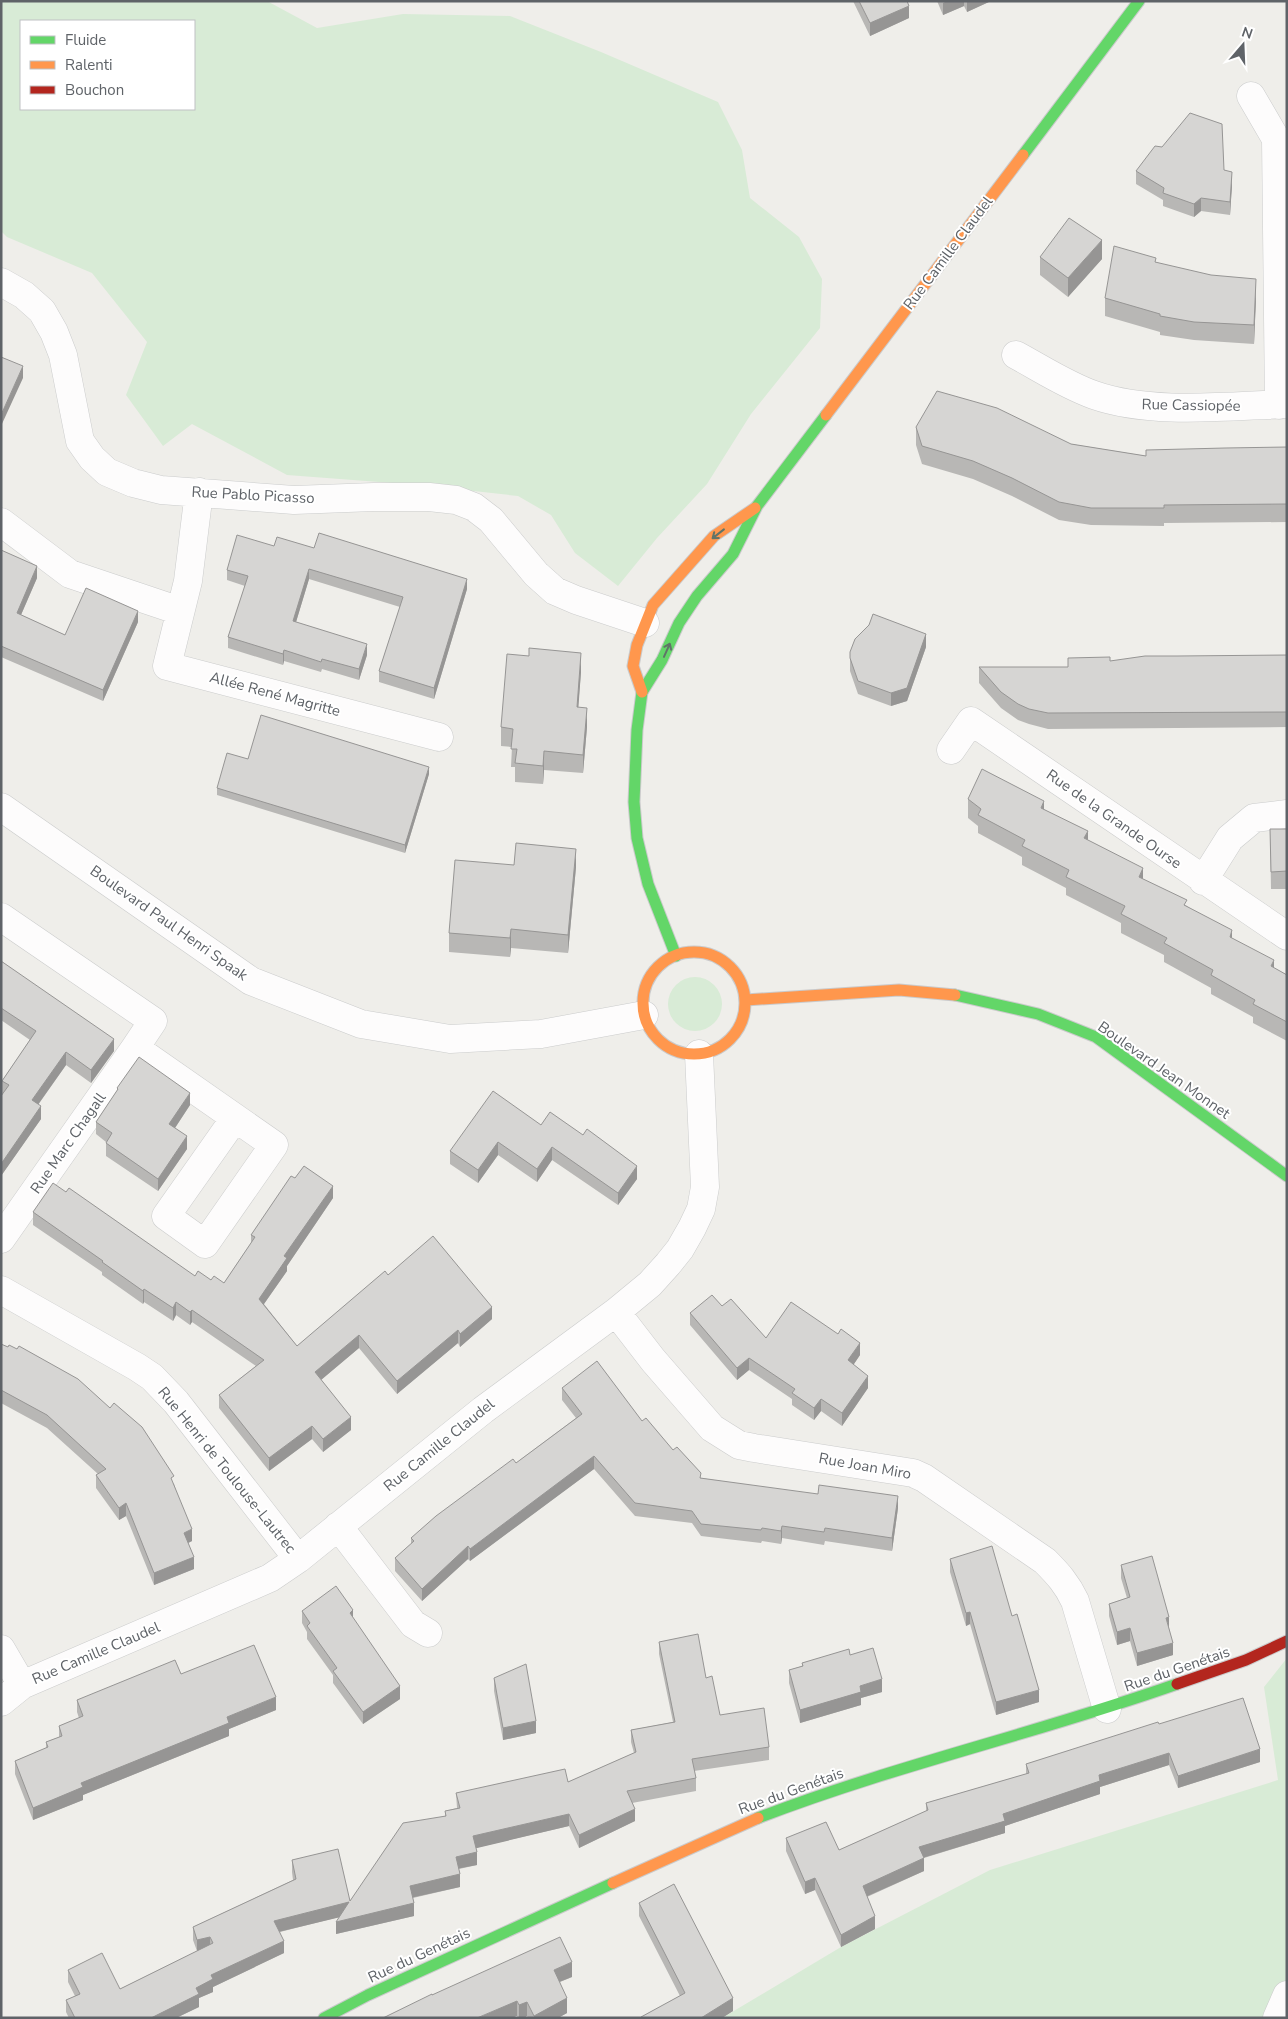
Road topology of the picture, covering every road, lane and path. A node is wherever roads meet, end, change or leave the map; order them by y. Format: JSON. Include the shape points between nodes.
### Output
{"nodes":[{"id":1,"x":1139,"y":1,"type":"edge"},
{"id":2,"x":1252,"y":96,"type":"dead end"},
{"id":3,"x":1,"y":282,"type":"edge"},
{"id":4,"x":1016,"y":354,"type":"dead end"},
{"id":5,"x":1283,"y":404,"type":"edge"},
{"id":6,"x":199,"y":492,"type":"junction"},
{"id":7,"x":758,"y":506,"type":"junction"},
{"id":8,"x":1,"y":522,"type":"edge"},
{"id":9,"x":180,"y":611,"type":"junction"},
{"id":10,"x":646,"y":623,"type":"junction"},
{"id":11,"x":642,"y":692,"type":"junction"},
{"id":12,"x":439,"y":737,"type":"dead end"},
{"id":13,"x":952,"y":750,"type":"dead end"},
{"id":14,"x":1,"y":807,"type":"edge"},
{"id":15,"x":1287,"y":814,"type":"edge"},
{"id":16,"x":1203,"y":881,"type":"junction"},
{"id":17,"x":1,"y":917,"type":"edge"},
{"id":18,"x":1287,"y":936,"type":"edge"},
{"id":19,"x":676,"y":956,"type":"junction"},
{"id":20,"x":746,"y":1000,"type":"junction"},
{"id":21,"x":644,"y":1015,"type":"junction"},
{"id":22,"x":135,"y":1048,"type":"junction"},
{"id":23,"x":699,"y":1054,"type":"junction"},
{"id":24,"x":235,"y":1118,"type":"dead end"},
{"id":25,"x":1287,"y":1176,"type":"edge"},
{"id":26,"x":1,"y":1239,"type":"edge"},
{"id":27,"x":1,"y":1290,"type":"edge"},
{"id":28,"x":616,"y":1312,"type":"junction"},
{"id":29,"x":338,"y":1526,"type":"junction"},
{"id":30,"x":298,"y":1559,"type":"junction"},
{"id":31,"x":428,"y":1634,"type":"dead end"},
{"id":32,"x":1287,"y":1641,"type":"edge"},
{"id":33,"x":1,"y":1649,"type":"edge"},
{"id":34,"x":22,"y":1685,"type":"junction"},
{"id":35,"x":1,"y":1702,"type":"edge"},
{"id":36,"x":1107,"y":1709,"type":"junction"},
{"id":37,"x":1287,"y":1995,"type":"edge"},
{"id":38,"x":324,"y":2018,"type":"edge"},
{"id":39,"x":1277,"y":2018,"type":"edge"}],
"edges":[{"from":1,"to":7,"type":"street","name":"Rue Camille Claudel"},
{"from":2,"to":5,"type":"street","via":[[1276,139]]},
{"from":3,"to":6,"type":"street","name":"Rue Pablo Picasso","via":[[24,295],[42,311],[54,332],[63,355],[80,441],[92,458],[107,472],[133,482],[161,490]]},
{"from":4,"to":5,"type":"street","name":"Rue Cassiopée","via":[[1067,384],[1127,403],[1165,407]]},
{"from":6,"to":9,"type":"street","name":"Allée René Magritte","via":[[188,582]]},
{"from":6,"to":10,"type":"street","name":"Rue Pablo Picasso","via":[[294,500],[374,497],[456,500],[474,507],[491,520],[536,574],[555,591]]},
{"from":7,"to":10,"type":"street","name":"Rue Camille Claudel","one_way":true,"via":[[714,536],[691,560],[653,605]]},
{"from":11,"to":7,"type":"street","name":"Rue Camille Claudel","one_way":true,"via":[[662,660],[678,623],[732,554]]},
{"from":8,"to":9,"type":"street","via":[[70,574]]},
{"from":9,"to":12,"type":"street","name":"Allée René Magritte","via":[[167,666]]},
{"from":10,"to":11,"type":"street","name":"Rue Camille Claudel","via":[[633,666]]},
{"from":11,"to":19,"type":"street","name":"Rue Camille Claudel","via":[[635,784],[637,838],[648,884]]},
{"from":13,"to":16,"type":"street","name":"Rue de la Grande Ourse","via":[[971,721]]},
{"from":14,"to":21,"type":"street","name":"Boulevard Paul Henri Spaak","via":[[251,981],[361,1024],[450,1039],[542,1034]]},
{"from":15,"to":16,"type":"street","via":[[1254,818],[1230,838]]},
{"from":16,"to":18,"type":"street","name":"Rue de la Grande Ourse"},
{"from":17,"to":22,"type":"street","name":"Rue Marc Chagall","via":[[153,1021]]},
{"from":19,"to":20,"type":"street","via":[[701,952],[726,963],[740,979]]},
{"from":19,"to":21,"type":"street","via":[[658,966],[651,976],[645,992]]},
{"from":20,"to":23,"type":"street","via":[[743,1020],[733,1037],[714,1051]]},
{"from":20,"to":25,"type":"street","name":"Boulevard Jean Monnet","via":[[899,990],[965,996],[1038,1014],[1096,1037]]},
{"from":21,"to":23,"type":"street","via":[[652,1032],[663,1044],[678,1052]]},
{"from":22,"to":24,"type":"street"},
{"from":22,"to":26,"type":"street","name":"Rue Marc Chagall"},
{"from":23,"to":28,"type":"street","name":"Rue Camille Claudel","via":[[706,1165],[701,1209],[680,1249],[668,1264]]},
{"from":27,"to":30,"type":"street","name":"Rue Henri de Toulouse-Lautrec","via":[[152,1378],[176,1402]]},
{"from":28,"to":29,"type":"street","name":"Rue Camille Claudel","via":[[483,1410]]},
{"from":28,"to":36,"type":"street","name":"Rue Joan Miro","via":[[712,1428],[739,1445],[913,1473],[1045,1561],[1064,1581],[1075,1601]]},
{"from":29,"to":30,"type":"street","name":"Rue Camille Claudel"},
{"from":29,"to":31,"type":"street","via":[[413,1624]]},
{"from":30,"to":34,"type":"street","name":"Rue Camille Claudel","via":[[250,1588]]},
{"from":32,"to":36,"type":"street","name":"Rue du Genétais","via":[[1246,1660]]},
{"from":33,"to":34,"type":"street"},
{"from":34,"to":35,"type":"street","name":"Rue Camille Claudel"},
{"from":36,"to":38,"type":"street","name":"Rue du Genétais","via":[[815,1796],[737,1826]]},
{"from":37,"to":39,"type":"street"}]}
